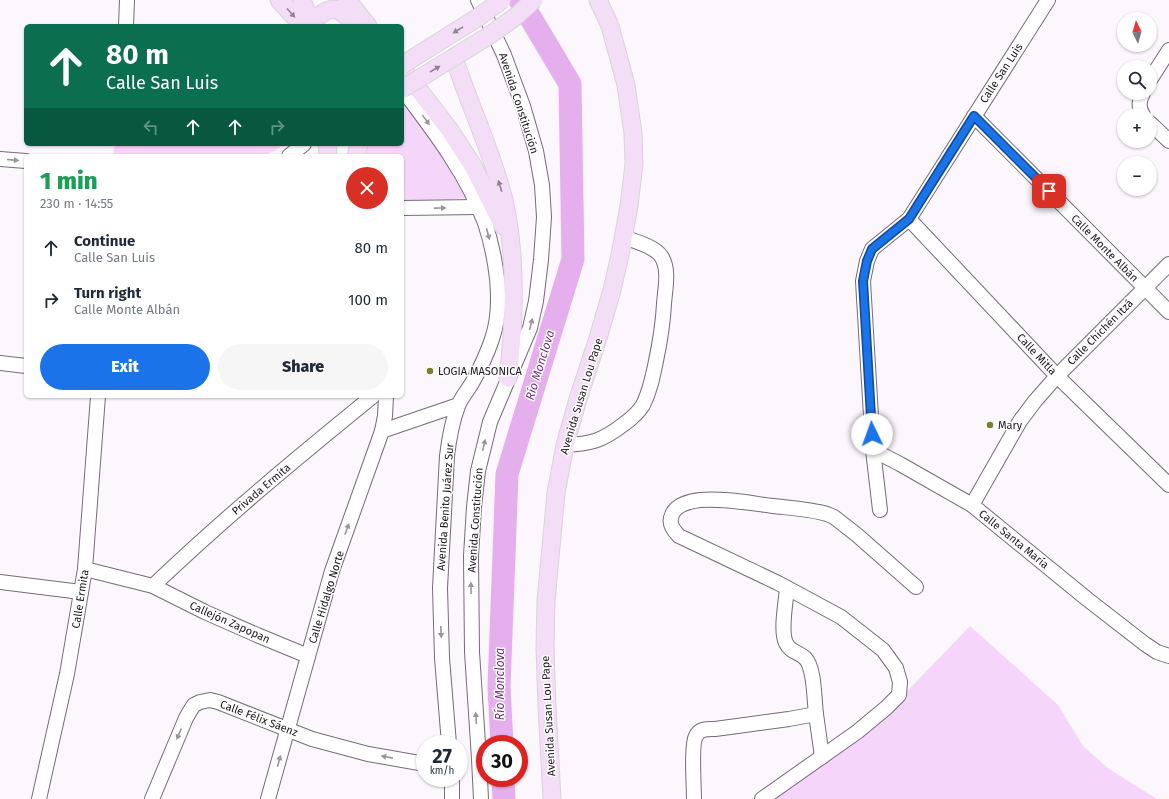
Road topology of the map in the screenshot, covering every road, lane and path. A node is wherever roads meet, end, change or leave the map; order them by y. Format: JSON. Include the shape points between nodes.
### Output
{"nodes":[{"id":1,"x":126,"y":0,"type":"edge"},
{"id":2,"x":279,"y":0,"type":"edge"},
{"id":3,"x":302,"y":0,"type":"edge"},
{"id":4,"x":334,"y":0,"type":"edge"},
{"id":5,"x":347,"y":0,"type":"edge"},
{"id":6,"x":478,"y":0,"type":"edge"},
{"id":7,"x":502,"y":0,"type":"edge"},
{"id":8,"x":534,"y":0,"type":"edge"},
{"id":9,"x":598,"y":0,"type":"edge"},
{"id":10,"x":609,"y":0,"type":"edge"},
{"id":11,"x":1048,"y":0,"type":"edge"},
{"id":12,"x":351,"y":22,"type":"edge"},
{"id":13,"x":126,"y":23,"type":"edge"},
{"id":14,"x":307,"y":24,"type":"edge"},
{"id":15,"x":308,"y":24,"type":"edge"},
{"id":16,"x":309,"y":24,"type":"edge"},
{"id":17,"x":366,"y":24,"type":"edge"},
{"id":18,"x":610,"y":26,"type":"junction"},
{"id":19,"x":1169,"y":50,"type":"edge"},
{"id":20,"x":454,"y":57,"type":"junction"},
{"id":21,"x":404,"y":65,"type":"edge"},
{"id":22,"x":404,"y":69,"type":"edge"},
{"id":23,"x":1157,"y":69,"type":"edge"},
{"id":24,"x":404,"y":88,"type":"edge"},
{"id":25,"x":404,"y":92,"type":"edge"},
{"id":26,"x":974,"y":116,"type":"junction"},
{"id":27,"x":1157,"y":130,"type":"edge"},
{"id":28,"x":1169,"y":141,"type":"edge"},
{"id":29,"x":302,"y":146,"type":"edge"},
{"id":30,"x":292,"y":154,"type":"edge"},
{"id":31,"x":0,"y":159,"type":"edge"},
{"id":32,"x":24,"y":161,"type":"edge"},
{"id":33,"x":478,"y":207,"type":"junction"},
{"id":34,"x":404,"y":208,"type":"edge"},
{"id":35,"x":909,"y":219,"type":"junction"},
{"id":36,"x":623,"y":237,"type":"junction"},
{"id":37,"x":511,"y":242,"type":"junction"},
{"id":38,"x":1169,"y":264,"type":"edge"},
{"id":39,"x":1145,"y":287,"type":"junction"},
{"id":40,"x":1169,"y":312,"type":"edge"},
{"id":41,"x":0,"y":363,"type":"edge"},
{"id":42,"x":24,"y":366,"type":"edge"},
{"id":43,"x":1058,"y":376,"type":"junction"},
{"id":44,"x":508,"y":378,"type":"junction"},
{"id":45,"x":98,"y":398,"type":"edge"},
{"id":46,"x":371,"y":398,"type":"edge"},
{"id":47,"x":386,"y":398,"type":"edge"},
{"id":48,"x":458,"y":405,"type":"junction"},
{"id":49,"x":382,"y":431,"type":"junction"},
{"id":50,"x":565,"y":445,"type":"junction"},
{"id":51,"x":873,"y":450,"type":"junction"},
{"id":52,"x":1169,"y":485,"type":"edge"},
{"id":53,"x":972,"y":505,"type":"junction"},
{"id":54,"x":880,"y":510,"type":"dead end"},
{"id":55,"x":85,"y":569,"type":"junction"},
{"id":56,"x":0,"y":582,"type":"edge"},
{"id":57,"x":153,"y":586,"type":"junction"},
{"id":58,"x":916,"y":587,"type":"dead end"},
{"id":59,"x":787,"y":588,"type":"junction"},
{"id":60,"x":81,"y":592,"type":"junction"},
{"id":61,"x":308,"y":656,"type":"junction"},
{"id":62,"x":1169,"y":656,"type":"edge"},
{"id":63,"x":816,"y":714,"type":"junction"},
{"id":64,"x":287,"y":729,"type":"junction"},
{"id":65,"x":448,"y":735,"type":"edge"},
{"id":66,"x":822,"y":756,"type":"junction"},
{"id":67,"x":416,"y":762,"type":"edge"},
{"id":68,"x":452,"y":787,"type":"edge"},
{"id":69,"x":39,"y":799,"type":"edge"},
{"id":70,"x":152,"y":799,"type":"edge"},
{"id":71,"x":268,"y":799,"type":"edge"},
{"id":72,"x":452,"y":799,"type":"edge"},
{"id":73,"x":481,"y":799,"type":"edge"},
{"id":74,"x":552,"y":799,"type":"edge"},
{"id":75,"x":694,"y":799,"type":"edge"},
{"id":76,"x":762,"y":799,"type":"edge"}],
"edges":[{"from":1,"to":13,"type":"street"},
{"from":2,"to":14,"type":"main road","one_way":true},
{"from":3,"to":15,"type":"main road"},
{"from":4,"to":12,"type":"main road"},
{"from":5,"to":17,"type":"main road"},
{"from":44,"to":6,"type":"street","name":"Avenida Constitución","one_way":true,"via":[[530,328],[536,301],[544,217],[542,185],[536,151],[522,106],[504,55]]},
{"from":7,"to":21,"type":"main road","one_way":true,"bridge":true},
{"from":8,"to":20,"type":"main road","bridge":true,"via":[[490,35]]},
{"from":9,"to":18,"type":"main road","name":"Avenida Susan Lou Pape"},
{"from":10,"to":18,"type":"main road"},
{"from":11,"to":26,"type":"street","name":"Calle San Luis"},
{"from":12,"to":16,"type":"main road","via":[[337,10],[329,10]]},
{"from":18,"to":36,"type":"main road","name":"Avenida Susan Lou Pape","via":[[626,85],[633,133],[634,164]]},
{"from":19,"to":23,"type":"street"},
{"from":24,"to":20,"type":"main road","one_way":true,"bridge":true},
{"from":37,"to":20,"type":"main road","one_way":true,"via":[[504,199]]},
{"from":22,"to":37,"type":"main road","via":[[469,160]]},
{"from":25,"to":33,"type":"street","name":"Avenida Benito Juárez Sur","one_way":true,"via":[[455,163]]},
{"from":26,"to":35,"type":"street","name":"Calle San Luis"},
{"from":26,"to":39,"type":"street","name":"Calle Monte Albán"},
{"from":27,"to":28,"type":"street"},
{"from":29,"to":30,"type":"street"},
{"from":31,"to":32,"type":"street","one_way":true},
{"from":34,"to":33,"type":"street","one_way":true},
{"from":33,"to":48,"type":"street","name":"Avenida Benito Juárez Sur","one_way":true,"via":[[494,255],[498,289],[497,323],[475,378]]},
{"from":35,"to":43,"type":"street","name":"Calle Mitla"},
{"from":35,"to":51,"type":"street","name":"Calle San Luis","via":[[872,249],[863,281]]},
{"from":36,"to":50,"type":"main road","name":"Avenida Susan Lou Pape","via":[[610,297]]},
{"from":36,"to":50,"type":"street","via":[[654,250],[662,257],[665,267],[664,313],[652,380],[642,406],[612,433],[589,443]]},
{"from":37,"to":44,"type":"main road","via":[[514,299]]},
{"from":38,"to":39,"type":"street","name":"Calle Chichén Itzá"},
{"from":39,"to":40,"type":"street","name":"Calle Monte Albán"},
{"from":39,"to":43,"type":"street","name":"Calle Chichén Itzá"},
{"from":41,"to":42,"type":"street"},
{"from":43,"to":52,"type":"street","name":"Calle Mitla"},
{"from":43,"to":53,"type":"street","name":"Calle Chichén Itzá","via":[[1020,421]]},
{"from":73,"to":44,"type":"street","name":"Avenida Constitución","one_way":true,"via":[[472,652],[471,556],[474,507],[478,470],[490,422]]},
{"from":45,"to":55,"type":"street","name":"Calle Ermita"},
{"from":46,"to":57,"type":"street","name":"Privada Ermita","via":[[233,513]]},
{"from":47,"to":49,"type":"street","name":"Calle Hidalgo Norte","via":[[386,416]]},
{"from":48,"to":49,"type":"street"},
{"from":48,"to":65,"type":"street","name":"Avenida Benito Juárez Sur","one_way":true,"via":[[447,456],[440,588]]},
{"from":61,"to":49,"type":"street","name":"Calle Hidalgo Norte","one_way":true,"via":[[332,571]]},
{"from":50,"to":74,"type":"main road","name":"Avenida Susan Lou Pape","via":[[556,493],[546,602],[546,685]]},
{"from":51,"to":53,"type":"street","name":"Calle Santa María"},
{"from":51,"to":54,"type":"street","name":"Calle San Luis"},
{"from":53,"to":62,"type":"street","name":"Calle Santa María","via":[[1145,644]]},
{"from":55,"to":57,"type":"street","name":"Callejón Zapopan"},
{"from":55,"to":60,"type":"street","name":"Calle Ermita"},
{"from":56,"to":60,"type":"street"},
{"from":57,"to":61,"type":"street","name":"Callejón Zapopan"},
{"from":58,"to":59,"type":"street","via":[[857,534],[827,514],[729,500],[699,500],[685,503],[675,509],[671,524],[679,536]]},
{"from":59,"to":63,"type":"street","via":[[784,637],[786,644],[804,656],[812,670]]},
{"from":59,"to":66,"type":"street","via":[[841,617],[883,650],[896,668],[900,682],[900,695],[896,700]]},
{"from":60,"to":69,"type":"street","name":"Calle Ermita","via":[[68,674]]},
{"from":61,"to":64,"type":"street","name":"Calle Hidalgo Norte"},
{"from":63,"to":66,"type":"street"},
{"from":63,"to":75,"type":"street","via":[[705,729],[699,732],[695,737],[693,749]]},
{"from":67,"to":64,"type":"street","name":"Calle Félix Sáenz","one_way":true,"via":[[368,754]]},
{"from":64,"to":70,"type":"street","name":"Calle Félix Sáenz","one_way":true,"via":[[218,702],[210,700],[194,705],[186,718]]},
{"from":71,"to":64,"type":"street","name":"Calle Hidalgo Norte","one_way":true},
{"from":66,"to":76,"type":"street"},
{"from":68,"to":72,"type":"street"}]}
